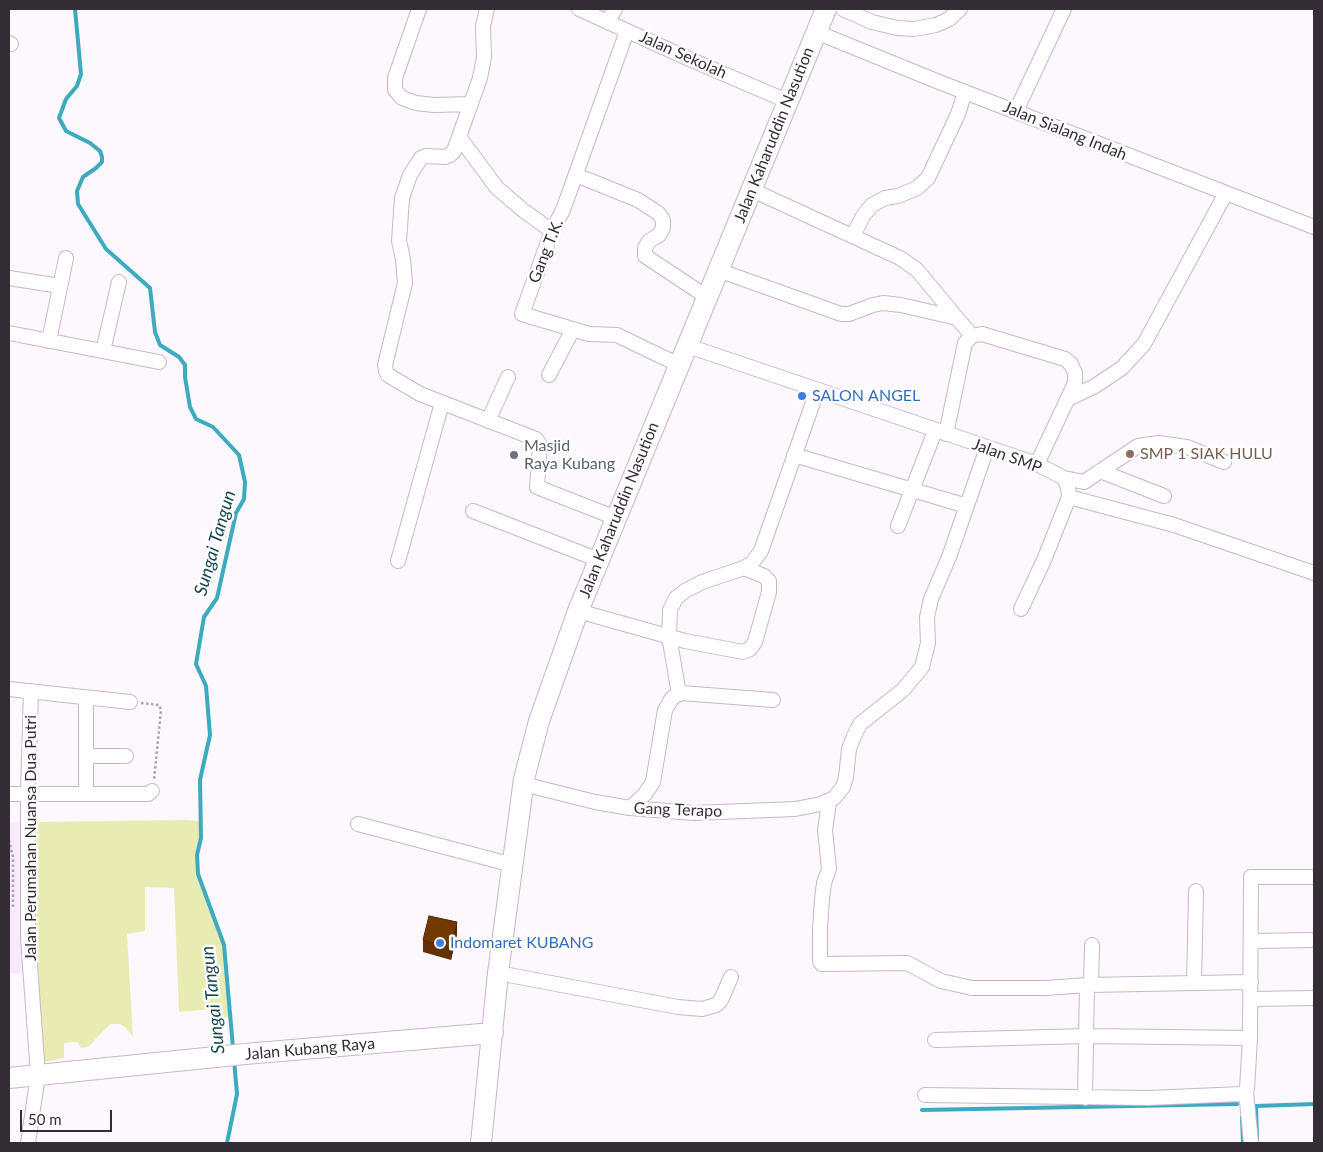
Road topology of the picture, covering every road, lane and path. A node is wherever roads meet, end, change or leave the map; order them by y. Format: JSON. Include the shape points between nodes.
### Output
{"nodes":[{"id":1,"x":419,"y":9,"type":"edge"},
{"id":2,"x":487,"y":9,"type":"edge"},
{"id":3,"x":579,"y":9,"type":"edge"},
{"id":4,"x":615,"y":9,"type":"edge"},
{"id":5,"x":826,"y":9,"type":"edge"},
{"id":6,"x":843,"y":9,"type":"edge"},
{"id":7,"x":960,"y":9,"type":"edge"},
{"id":8,"x":1064,"y":9,"type":"edge"},
{"id":9,"x":608,"y":22,"type":"junction"},
{"id":10,"x":627,"y":31,"type":"junction"},
{"id":11,"x":816,"y":32,"type":"junction"},
{"id":12,"x":965,"y":92,"type":"junction"},
{"id":13,"x":787,"y":101,"type":"junction"},
{"id":14,"x":471,"y":104,"type":"junction"},
{"id":15,"x":1016,"y":111,"type":"junction"},
{"id":16,"x":460,"y":138,"type":"junction"},
{"id":17,"x":576,"y":175,"type":"junction"},
{"id":18,"x":752,"y":190,"type":"junction"},
{"id":19,"x":1226,"y":193,"type":"junction"},
{"id":20,"x":1314,"y":227,"type":"edge"},
{"id":21,"x":552,"y":231,"type":"junction"},
{"id":22,"x":853,"y":236,"type":"junction"},
{"id":23,"x":66,"y":258,"type":"dead end"},
{"id":24,"x":718,"y":270,"type":"junction"},
{"id":25,"x":9,"y":278,"type":"edge"},
{"id":26,"x":119,"y":282,"type":"dead end"},
{"id":27,"x":60,"y":286,"type":"junction"},
{"id":28,"x":707,"y":297,"type":"junction"},
{"id":29,"x":958,"y":318,"type":"junction"},
{"id":30,"x":573,"y":329,"type":"junction"},
{"id":31,"x":9,"y":333,"type":"edge"},
{"id":32,"x":972,"y":336,"type":"junction"},
{"id":33,"x":49,"y":341,"type":"junction"},
{"id":34,"x":688,"y":346,"type":"junction"},
{"id":35,"x":103,"y":351,"type":"junction"},
{"id":36,"x":159,"y":362,"type":"dead end"},
{"id":37,"x":679,"y":364,"type":"junction"},
{"id":38,"x":549,"y":375,"type":"dead end"},
{"id":39,"x":508,"y":377,"type":"dead end"},
{"id":40,"x":817,"y":391,"type":"junction"},
{"id":41,"x":1068,"y":399,"type":"junction"},
{"id":42,"x":442,"y":403,"type":"junction"},
{"id":43,"x":488,"y":421,"type":"junction"},
{"id":44,"x":941,"y":433,"type":"junction"},
{"id":45,"x":987,"y":448,"type":"junction"},
{"id":46,"x":794,"y":455,"type":"junction"},
{"id":47,"x":1224,"y":462,"type":"dead end"},
{"id":48,"x":1037,"y":464,"type":"junction"},
{"id":49,"x":1100,"y":471,"type":"junction"},
{"id":50,"x":1064,"y":478,"type":"junction"},
{"id":51,"x":912,"y":490,"type":"junction"},
{"id":52,"x":1164,"y":496,"type":"dead end"},
{"id":53,"x":1069,"y":497,"type":"junction"},
{"id":54,"x":966,"y":506,"type":"junction"},
{"id":55,"x":473,"y":511,"type":"dead end"},
{"id":56,"x":616,"y":518,"type":"junction"},
{"id":57,"x":898,"y":526,"type":"dead end"},
{"id":58,"x":600,"y":560,"type":"junction"},
{"id":59,"x":398,"y":561,"type":"dead end"},
{"id":60,"x":744,"y":568,"type":"junction"},
{"id":61,"x":1314,"y":574,"type":"edge"},
{"id":62,"x":1021,"y":609,"type":"dead end"},
{"id":63,"x":578,"y":610,"type":"junction"},
{"id":64,"x":668,"y":636,"type":"junction"},
{"id":65,"x":9,"y":689,"type":"edge"},
{"id":66,"x":31,"y":691,"type":"junction"},
{"id":67,"x":679,"y":694,"type":"junction"},
{"id":68,"x":86,"y":698,"type":"junction"},
{"id":69,"x":773,"y":700,"type":"dead end"},
{"id":70,"x":130,"y":702,"type":"joint"},
{"id":71,"x":86,"y":756,"type":"junction"},
{"id":72,"x":126,"y":756,"type":"dead end"},
{"id":73,"x":523,"y":784,"type":"junction"},
{"id":74,"x":152,"y":792,"type":"joint"},
{"id":75,"x":28,"y":793,"type":"junction"},
{"id":76,"x":9,"y":794,"type":"edge"},
{"id":77,"x":86,"y":794,"type":"junction"},
{"id":78,"x":831,"y":800,"type":"junction"},
{"id":79,"x":630,"y":808,"type":"junction"},
{"id":80,"x":358,"y":824,"type":"dead end"},
{"id":81,"x":9,"y":840,"type":"edge"},
{"id":82,"x":9,"y":855,"type":"edge"},
{"id":83,"x":13,"y":855,"type":"junction"},
{"id":84,"x":513,"y":865,"type":"junction"},
{"id":85,"x":1314,"y":877,"type":"edge"},
{"id":86,"x":1196,"y":891,"type":"dead end"},
{"id":87,"x":9,"y":907,"type":"edge"},
{"id":88,"x":1314,"y":940,"type":"edge"},
{"id":89,"x":1250,"y":941,"type":"junction"},
{"id":90,"x":1092,"y":945,"type":"dead end"},
{"id":91,"x":498,"y":973,"type":"junction"},
{"id":92,"x":731,"y":978,"type":"dead end"},
{"id":93,"x":1250,"y":982,"type":"junction"},
{"id":94,"x":1194,"y":983,"type":"junction"},
{"id":95,"x":1089,"y":985,"type":"junction"},
{"id":96,"x":1250,"y":998,"type":"junction"},
{"id":97,"x":1314,"y":998,"type":"edge"},
{"id":98,"x":493,"y":1033,"type":"junction"},
{"id":99,"x":1086,"y":1036,"type":"junction"},
{"id":100,"x":1250,"y":1038,"type":"junction"},
{"id":101,"x":935,"y":1040,"type":"dead end"},
{"id":102,"x":38,"y":1075,"type":"junction"},
{"id":103,"x":9,"y":1078,"type":"edge"},
{"id":104,"x":1246,"y":1091,"type":"junction"},
{"id":105,"x":925,"y":1095,"type":"dead end"},
{"id":106,"x":1085,"y":1098,"type":"junction"},
{"id":107,"x":28,"y":1143,"type":"edge"},
{"id":108,"x":481,"y":1143,"type":"edge"},
{"id":109,"x":1251,"y":1143,"type":"edge"}],
"edges":[{"from":1,"to":14,"type":"street","via":[[395,78],[395,90],[402,98],[416,103]]},
{"from":2,"to":14,"type":"street","via":[[483,26],[484,57]]},
{"from":3,"to":9,"type":"street","name":"Jalan Sekolah"},
{"from":4,"to":9,"type":"street"},
{"from":5,"to":11,"type":"highway","name":"Jalan Kaharuddin Nasution"},
{"from":6,"to":7,"type":"street","via":[[872,22],[914,29],[936,25]]},
{"from":8,"to":15,"type":"street"},
{"from":9,"to":10,"type":"street","name":"Jalan Sekolah"},
{"from":10,"to":13,"type":"street","name":"Jalan Sekolah"},
{"from":10,"to":17,"type":"street","name":"Gang T.K."},
{"from":11,"to":12,"type":"street","name":"Jalan Sialang Indah"},
{"from":11,"to":13,"type":"highway","name":"Jalan Kaharuddin Nasution"},
{"from":12,"to":15,"type":"street","name":"Jalan Sialang Indah"},
{"from":12,"to":22,"type":"street","via":[[928,178],[917,188],[872,204]]},
{"from":13,"to":18,"type":"highway","name":"Jalan Kaharuddin Nasution"},
{"from":14,"to":16,"type":"street"},
{"from":15,"to":19,"type":"street","name":"Jalan Sialang Indah"},
{"from":16,"to":21,"type":"street","via":[[497,188]]},
{"from":16,"to":42,"type":"street","via":[[450,155],[426,156],[417,162],[402,198],[399,241],[405,283],[385,365],[388,375]]},
{"from":17,"to":21,"type":"street","name":"Gang T.K."},
{"from":17,"to":28,"type":"street","via":[[638,200],[658,213],[663,220],[663,228],[649,241],[645,256]]},
{"from":18,"to":22,"type":"street"},
{"from":18,"to":24,"type":"highway","name":"Jalan Kaharuddin Nasution"},
{"from":19,"to":20,"type":"street","name":"Jalan Sialang Indah"},
{"from":19,"to":41,"type":"street","via":[[1144,344],[1122,368]]},
{"from":21,"to":30,"type":"street","name":"Gang T.K.","via":[[522,314]]},
{"from":22,"to":29,"type":"street","via":[[918,270]]},
{"from":23,"to":27,"type":"street"},
{"from":24,"to":28,"type":"highway","name":"Jalan Kaharuddin Nasution"},
{"from":24,"to":29,"type":"street","via":[[841,314],[883,303]]},
{"from":25,"to":27,"type":"street"},
{"from":26,"to":35,"type":"street"},
{"from":27,"to":33,"type":"street"},
{"from":28,"to":34,"type":"highway","name":"Jalan Kaharuddin Nasution"},
{"from":29,"to":32,"type":"street"},
{"from":30,"to":37,"type":"street","name":"Gang T.K.","via":[[589,334],[617,335]]},
{"from":30,"to":38,"type":"street"},
{"from":31,"to":33,"type":"street"},
{"from":32,"to":41,"type":"street","via":[[982,334],[1065,359],[1075,373],[1075,383]]},
{"from":32,"to":44,"type":"street","via":[[965,343]]},
{"from":33,"to":35,"type":"street"},
{"from":34,"to":37,"type":"highway","name":"Jalan Kaharuddin Nasution"},
{"from":34,"to":40,"type":"street","name":"Jalan SMP"},
{"from":35,"to":36,"type":"street"},
{"from":37,"to":56,"type":"highway","name":"Jalan Kaharuddin Nasution"},
{"from":39,"to":43,"type":"street"},
{"from":40,"to":44,"type":"street","name":"Jalan SMP"},
{"from":40,"to":46,"type":"street"},
{"from":41,"to":48,"type":"street"},
{"from":42,"to":43,"type":"street"},
{"from":42,"to":59,"type":"street"},
{"from":43,"to":56,"type":"street","via":[[536,439],[540,445],[537,488]]},
{"from":44,"to":45,"type":"street","name":"Jalan SMP"},
{"from":44,"to":51,"type":"street"},
{"from":45,"to":48,"type":"street","name":"Jalan SMP"},
{"from":45,"to":54,"type":"street"},
{"from":46,"to":51,"type":"street"},
{"from":46,"to":60,"type":"street","via":[[760,550],[752,563]]},
{"from":47,"to":49,"type":"street","via":[[1187,447],[1158,443],[1138,446]]},
{"from":48,"to":50,"type":"street","name":"Jalan SMP"},
{"from":49,"to":50,"type":"street","via":[[1084,482]]},
{"from":49,"to":52,"type":"street"},
{"from":50,"to":53,"type":"street"},
{"from":51,"to":54,"type":"street"},
{"from":51,"to":57,"type":"street"},
{"from":53,"to":61,"type":"street","via":[[1174,525]]},
{"from":53,"to":62,"type":"street"},
{"from":54,"to":78,"type":"street","via":[[927,617],[928,643],[922,667],[903,690],[860,724],[849,749],[843,787]]},
{"from":55,"to":58,"type":"street"},
{"from":56,"to":58,"type":"highway","name":"Jalan Kaharuddin Nasution"},
{"from":58,"to":63,"type":"highway","name":"Jalan Kaharuddin Nasution"},
{"from":60,"to":64,"type":"street","via":[[702,582],[676,598],[670,610]]},
{"from":60,"to":64,"type":"street","via":[[769,581],[768,600],[750,649],[731,651]]},
{"from":63,"to":64,"type":"street"},
{"from":63,"to":73,"type":"highway","name":"Jalan Kaharuddin Nasution","via":[[539,721]]},
{"from":64,"to":67,"type":"street"},
{"from":65,"to":66,"type":"street"},
{"from":66,"to":68,"type":"street"},
{"from":66,"to":75,"type":"street","name":"Jalan Perumahan Nuansa Dua Putri"},
{"from":67,"to":69,"type":"street"},
{"from":67,"to":79,"type":"street","via":[[672,698],[665,710],[653,782]]},
{"from":68,"to":70,"type":"street"},
{"from":68,"to":71,"type":"street"},
{"from":70,"to":74,"type":"path","via":[[158,705],[161,710]]},
{"from":71,"to":72,"type":"street"},
{"from":71,"to":77,"type":"street"},
{"from":73,"to":79,"type":"street","name":"Gang Terapo"},
{"from":73,"to":84,"type":"highway","name":"Jalan Kaharuddin Nasution"},
{"from":74,"to":77,"type":"street"},
{"from":75,"to":76,"type":"street"},
{"from":75,"to":77,"type":"street"},
{"from":75,"to":102,"type":"street","name":"Jalan Perumahan Nuansa Dua Putri","via":[[28,938]]},
{"from":78,"to":79,"type":"street","name":"Gang Terapo","via":[[795,809],[694,813]]},
{"from":78,"to":95,"type":"street","via":[[825,830],[829,869],[822,899],[822,964],[907,962],[941,981],[972,988]]},
{"from":80,"to":84,"type":"street"},
{"from":81,"to":83,"type":"path"},
{"from":82,"to":83,"type":"path"},
{"from":83,"to":87,"type":"path","via":[[13,907]]},
{"from":84,"to":91,"type":"highway","name":"Jalan Kaharuddin Nasution"},
{"from":85,"to":89,"type":"street","via":[[1251,877]]},
{"from":86,"to":94,"type":"street"},
{"from":88,"to":89,"type":"street"},
{"from":89,"to":93,"type":"street"},
{"from":90,"to":95,"type":"street"},
{"from":91,"to":92,"type":"street","via":[[702,1009],[721,1000]]},
{"from":91,"to":98,"type":"highway","name":"Jalan Kaharuddin Nasution"},
{"from":93,"to":94,"type":"street"},
{"from":93,"to":96,"type":"street"},
{"from":94,"to":95,"type":"street"},
{"from":95,"to":99,"type":"street"},
{"from":96,"to":97,"type":"street"},
{"from":96,"to":100,"type":"street"},
{"from":98,"to":102,"type":"highway","name":"Jalan Kubang Raya"},
{"from":98,"to":108,"type":"highway","name":"Jalan Kaharuddin Nasution"},
{"from":99,"to":100,"type":"street"},
{"from":99,"to":101,"type":"street"},
{"from":99,"to":106,"type":"street"},
{"from":100,"to":104,"type":"street"},
{"from":102,"to":103,"type":"highway","name":"Jalan Kubang Raya"},
{"from":102,"to":107,"type":"street","name":"Jalan Perumahan Nuansa Dua Putri"},
{"from":104,"to":106,"type":"street","via":[[1239,1095]]},
{"from":104,"to":109,"type":"street"},
{"from":105,"to":106,"type":"street"}]}
